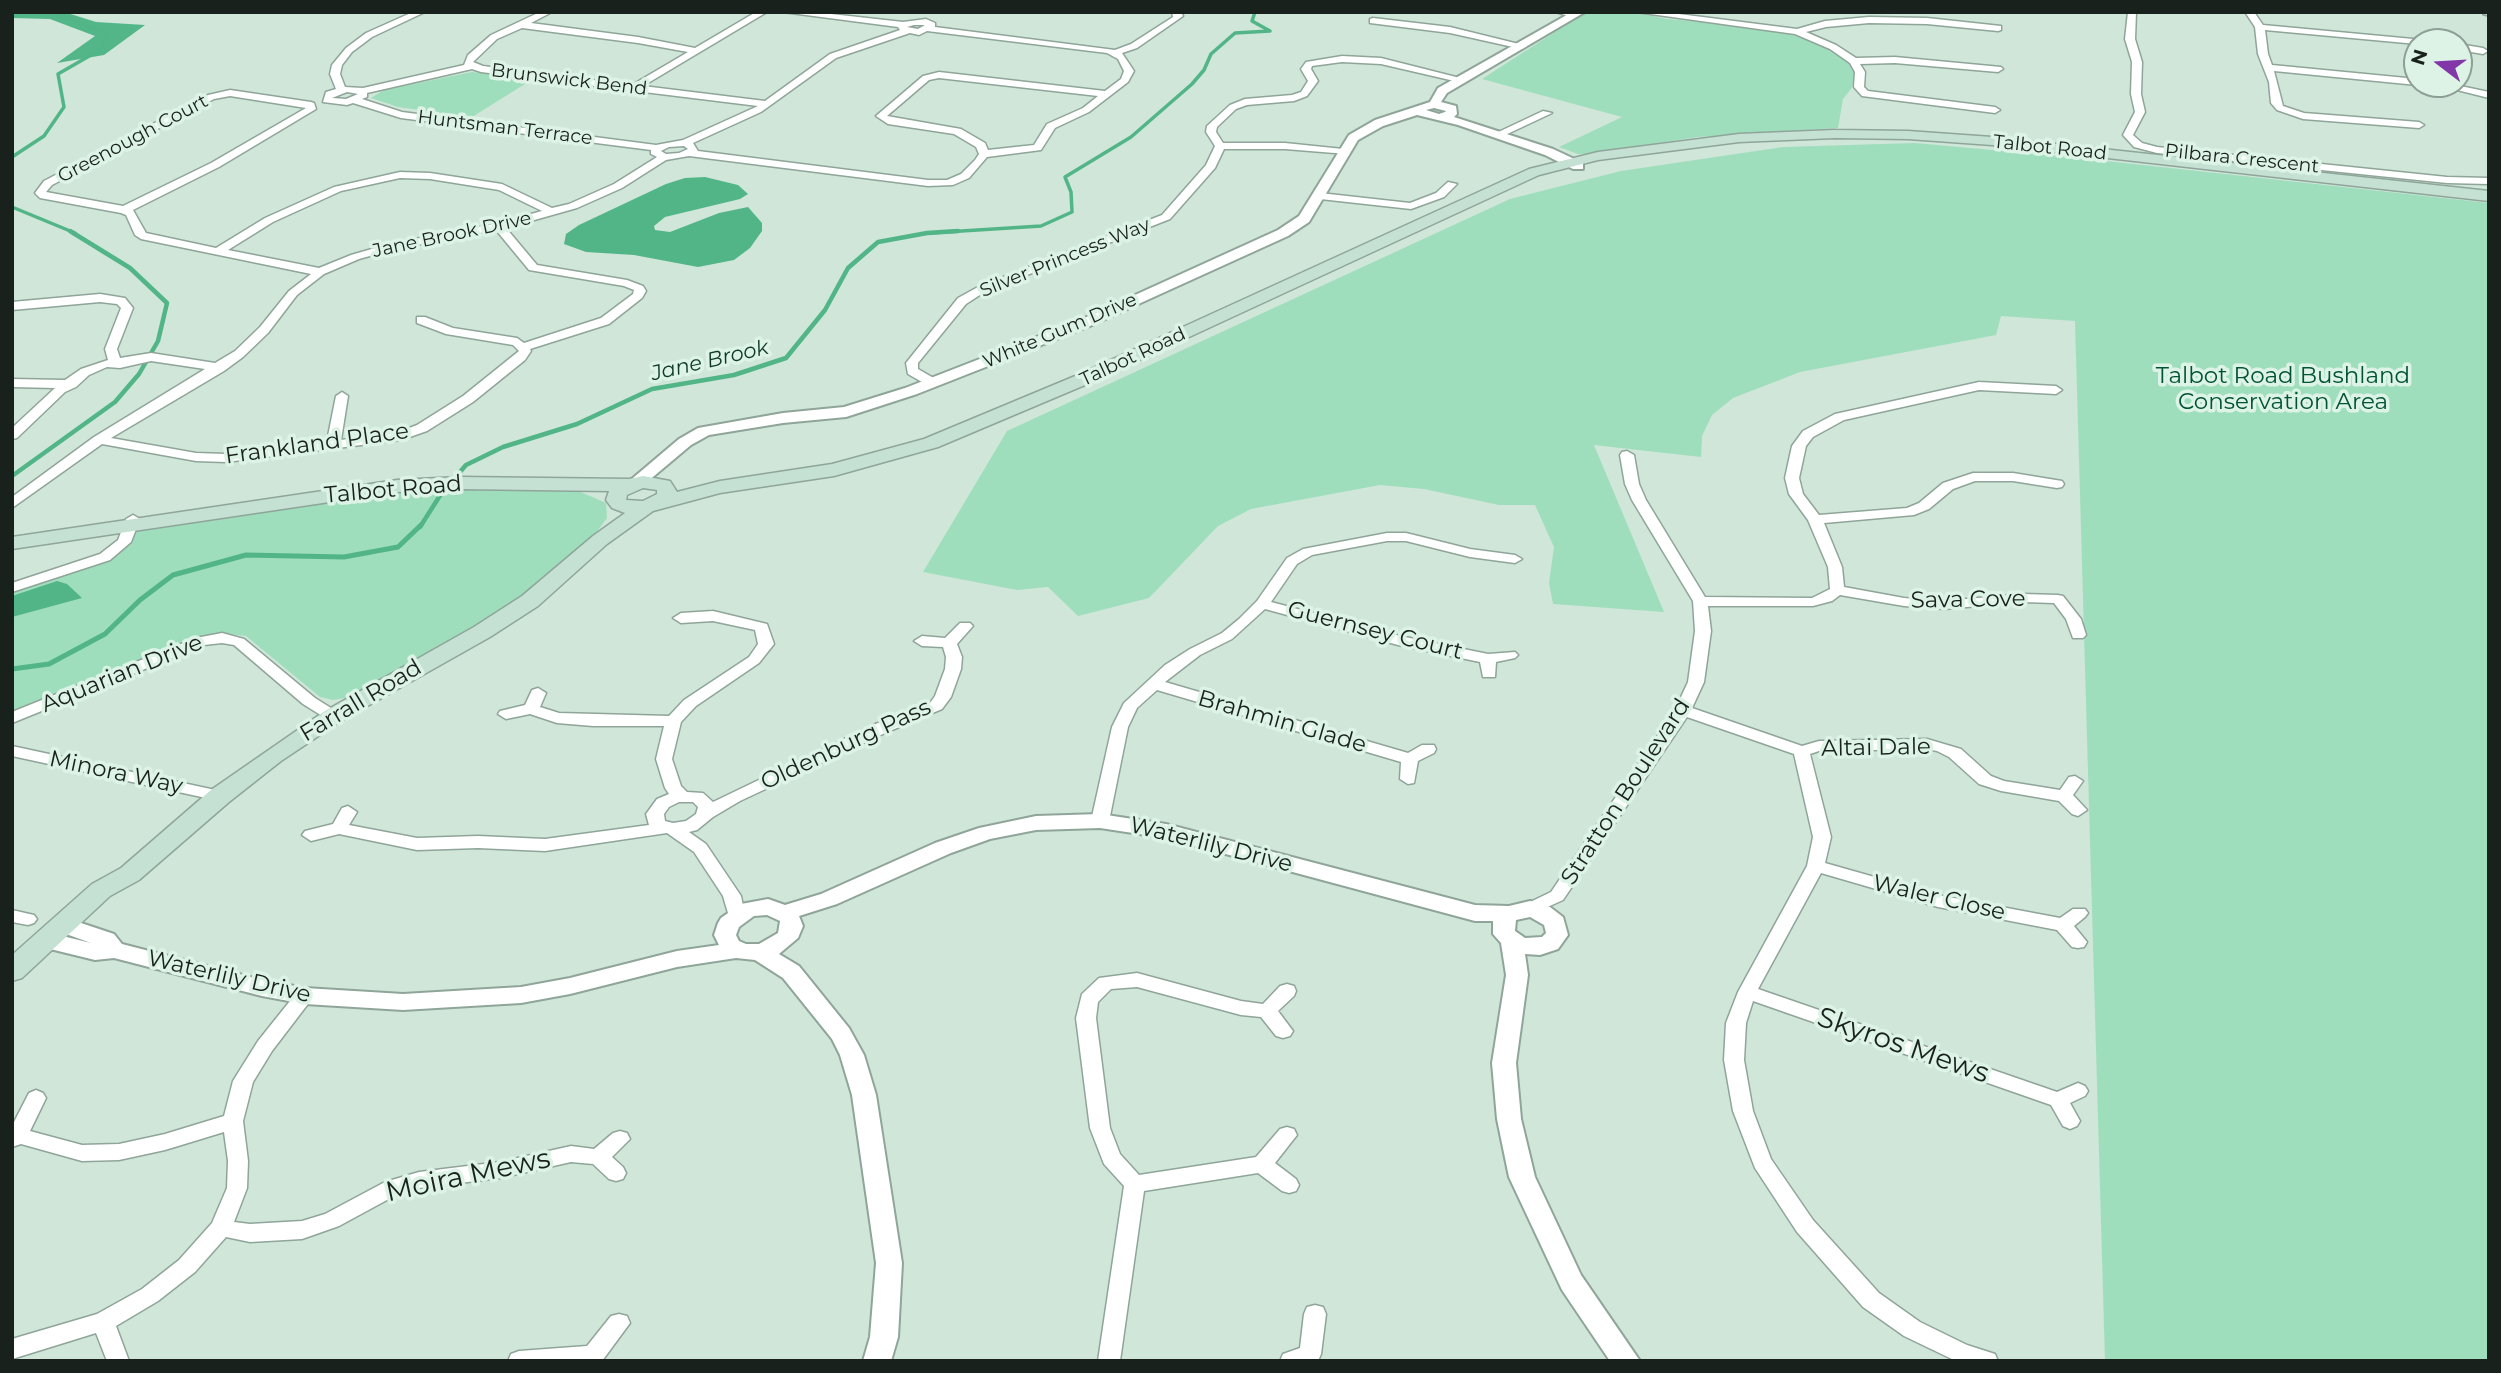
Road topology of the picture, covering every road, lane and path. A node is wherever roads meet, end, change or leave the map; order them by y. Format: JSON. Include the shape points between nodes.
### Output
{"nodes":[{"id":1,"x":421,"y":12,"type":"edge"},
{"id":2,"x":548,"y":12,"type":"edge"},
{"id":3,"x":763,"y":12,"type":"edge"},
{"id":4,"x":788,"y":12,"type":"edge"},
{"id":5,"x":938,"y":12,"type":"edge"},
{"id":6,"x":1176,"y":12,"type":"edge"},
{"id":7,"x":1560,"y":12,"type":"edge"},
{"id":8,"x":1640,"y":12,"type":"edge"},
{"id":9,"x":2132,"y":12,"type":"edge"},
{"id":10,"x":2249,"y":12,"type":"edge"},
{"id":11,"x":813,"y":14,"type":"edge"},
{"id":12,"x":1577,"y":14,"type":"edge"},
{"id":13,"x":1733,"y":17,"type":"edge"},
{"id":14,"x":1373,"y":21,"type":"dead end"},
{"id":15,"x":2364,"y":24,"type":"dead end"},
{"id":16,"x":520,"y":25,"type":"junction"},
{"id":17,"x":928,"y":25,"type":"junction"},
{"id":18,"x":2260,"y":27,"type":"junction"},
{"id":19,"x":905,"y":28,"type":"junction"},
{"id":20,"x":2004,"y":29,"type":"dead end"},
{"id":21,"x":1797,"y":32,"type":"junction"},
{"id":22,"x":2360,"y":37,"type":"junction"},
{"id":23,"x":2403,"y":41,"type":"edge"},
{"id":24,"x":1522,"y":46,"type":"junction"},
{"id":25,"x":2473,"y":49,"type":"edge"},
{"id":26,"x":696,"y":51,"type":"junction"},
{"id":27,"x":2483,"y":51,"type":"dead end"},
{"id":28,"x":1117,"y":52,"type":"junction"},
{"id":29,"x":1854,"y":61,"type":"junction"},
{"id":30,"x":471,"y":66,"type":"junction"},
{"id":31,"x":2267,"y":67,"type":"junction"},
{"id":32,"x":2002,"y":70,"type":"dead end"},
{"id":33,"x":1463,"y":80,"type":"junction"},
{"id":34,"x":2403,"y":81,"type":"edge"},
{"id":35,"x":633,"y":88,"type":"junction"},
{"id":36,"x":341,"y":90,"type":"junction"},
{"id":37,"x":363,"y":91,"type":"junction"},
{"id":38,"x":1106,"y":94,"type":"junction"},
{"id":39,"x":355,"y":100,"type":"junction"},
{"id":40,"x":768,"y":104,"type":"junction"},
{"id":41,"x":1445,"y":109,"type":"junction"},
{"id":42,"x":2000,"y":111,"type":"dead end"},
{"id":43,"x":2286,"y":112,"type":"junction"},
{"id":44,"x":1547,"y":113,"type":"dead end"},
{"id":45,"x":2270,"y":116,"type":"dead end"},
{"id":46,"x":2419,"y":125,"type":"dead end"},
{"id":47,"x":1497,"y":135,"type":"junction"},
{"id":48,"x":1220,"y":146,"type":"junction"},
{"id":49,"x":688,"y":148,"type":"junction"},
{"id":50,"x":1343,"y":152,"type":"junction"},
{"id":51,"x":660,"y":153,"type":"junction"},
{"id":52,"x":984,"y":154,"type":"junction"},
{"id":53,"x":1571,"y":165,"type":"junction"},
{"id":54,"x":2489,"y":181,"type":"edge"},
{"id":55,"x":1452,"y":184,"type":"dead end"},
{"id":56,"x":1320,"y":196,"type":"junction"},
{"id":57,"x":2489,"y":196,"type":"edge"},
{"id":58,"x":124,"y":209,"type":"junction"},
{"id":59,"x":552,"y":213,"type":"junction"},
{"id":60,"x":499,"y":226,"type":"junction"},
{"id":61,"x":219,"y":251,"type":"junction"},
{"id":62,"x":320,"y":272,"type":"junction"},
{"id":63,"x":12,"y":306,"type":"edge"},
{"id":64,"x":421,"y":320,"type":"dead end"},
{"id":65,"x":523,"y":347,"type":"junction"},
{"id":66,"x":117,"y":362,"type":"junction"},
{"id":67,"x":220,"y":368,"type":"junction"},
{"id":68,"x":12,"y":383,"type":"edge"},
{"id":69,"x":933,"y":383,"type":"junction"},
{"id":70,"x":67,"y":386,"type":"junction"},
{"id":71,"x":2062,"y":390,"type":"dead end"},
{"id":72,"x":342,"y":396,"type":"dead end"},
{"id":73,"x":12,"y":435,"type":"edge"},
{"id":74,"x":99,"y":440,"type":"junction"},
{"id":75,"x":333,"y":445,"type":"junction"},
{"id":76,"x":1627,"y":455,"type":"dead end"},
{"id":77,"x":668,"y":457,"type":"junction"},
{"id":78,"x":560,"y":483,"type":"joint"},
{"id":79,"x":2062,"y":484,"type":"dead end"},
{"id":80,"x":625,"y":493,"type":"junction"},
{"id":81,"x":659,"y":496,"type":"junction"},
{"id":82,"x":13,"y":506,"type":"edge"},
{"id":83,"x":227,"y":510,"type":"joint"},
{"id":84,"x":1815,"y":519,"type":"junction"},
{"id":85,"x":132,"y":523,"type":"junction"},
{"id":86,"x":12,"y":537,"type":"edge"},
{"id":87,"x":600,"y":540,"type":"junction"},
{"id":88,"x":12,"y":543,"type":"edge"},
{"id":89,"x":1515,"y":559,"type":"dead end"},
{"id":90,"x":12,"y":589,"type":"edge"},
{"id":91,"x":1837,"y":590,"type":"junction"},
{"id":92,"x":1700,"y":601,"type":"junction"},
{"id":93,"x":1262,"y":604,"type":"junction"},
{"id":94,"x":681,"y":618,"type":"dead end"},
{"id":95,"x":965,"y":626,"type":"dead end"},
{"id":96,"x":2078,"y":635,"type":"dead end"},
{"id":97,"x":922,"y":641,"type":"dead end"},
{"id":98,"x":949,"y":643,"type":"junction"},
{"id":99,"x":1510,"y":655,"type":"dead end"},
{"id":100,"x":1155,"y":684,"type":"junction"},
{"id":101,"x":538,"y":693,"type":"dead end"},
{"id":102,"x":531,"y":709,"type":"junction"},
{"id":103,"x":1683,"y":710,"type":"junction"},
{"id":104,"x":506,"y":714,"type":"dead end"},
{"id":105,"x":332,"y":716,"type":"junction"},
{"id":106,"x":12,"y":718,"type":"edge"},
{"id":107,"x":673,"y":721,"type":"junction"},
{"id":108,"x":1428,"y":749,"type":"dead end"},
{"id":109,"x":12,"y":751,"type":"edge"},
{"id":110,"x":1801,"y":751,"type":"junction"},
{"id":111,"x":1410,"y":759,"type":"junction"},
{"id":112,"x":1408,"y":779,"type":"dead end"},
{"id":113,"x":2075,"y":781,"type":"dead end"},
{"id":114,"x":675,"y":795,"type":"junction"},
{"id":115,"x":220,"y":796,"type":"junction"},
{"id":116,"x":2064,"y":796,"type":"junction"},
{"id":117,"x":2078,"y":810,"type":"dead end"},
{"id":118,"x":348,"y":812,"type":"dead end"},
{"id":119,"x":702,"y":812,"type":"junction"},
{"id":120,"x":1100,"y":821,"type":"junction"},
{"id":121,"x":664,"y":825,"type":"junction"},
{"id":122,"x":339,"y":828,"type":"junction"},
{"id":123,"x":311,"y":835,"type":"dead end"},
{"id":124,"x":700,"y":848,"type":"junction"},
{"id":125,"x":1816,"y":866,"type":"junction"},
{"id":126,"x":1557,"y":896,"type":"junction"},
{"id":127,"x":2079,"y":913,"type":"dead end"},
{"id":128,"x":1555,"y":922,"type":"junction"},
{"id":129,"x":1514,"y":925,"type":"junction"},
{"id":130,"x":2063,"y":925,"type":"junction"},
{"id":131,"x":788,"y":926,"type":"junction"},
{"id":132,"x":738,"y":929,"type":"junction"},
{"id":133,"x":63,"y":935,"type":"junction"},
{"id":134,"x":2078,"y":942,"type":"dead end"},
{"id":135,"x":1537,"y":947,"type":"junction"},
{"id":136,"x":12,"y":971,"type":"edge"},
{"id":137,"x":790,"y":972,"type":"junction"},
{"id":138,"x":1517,"y":975,"type":"junction"},
{"id":139,"x":12,"y":990,"type":"edge"},
{"id":140,"x":1287,"y":991,"type":"dead end"},
{"id":141,"x":1747,"y":992,"type":"junction"},
{"id":142,"x":305,"y":996,"type":"junction"},
{"id":143,"x":1267,"y":1011,"type":"junction"},
{"id":144,"x":1283,"y":1031,"type":"dead end"},
{"id":145,"x":2078,"y":1091,"type":"dead end"},
{"id":146,"x":36,"y":1098,"type":"dead end"},
{"id":147,"x":2058,"y":1100,"type":"junction"},
{"id":148,"x":233,"y":1121,"type":"junction"},
{"id":149,"x":2070,"y":1121,"type":"dead end"},
{"id":150,"x":1287,"y":1135,"type":"dead end"},
{"id":151,"x":15,"y":1137,"type":"edge"},
{"id":152,"x":620,"y":1139,"type":"dead end"},
{"id":153,"x":598,"y":1157,"type":"junction"},
{"id":154,"x":1262,"y":1164,"type":"junction"},
{"id":155,"x":616,"y":1173,"type":"dead end"},
{"id":156,"x":1135,"y":1184,"type":"junction"},
{"id":157,"x":1289,"y":1185,"type":"dead end"},
{"id":158,"x":221,"y":1228,"type":"junction"},
{"id":159,"x":1315,"y":1314,"type":"dead end"},
{"id":160,"x":103,"y":1322,"type":"junction"},
{"id":161,"x":619,"y":1323,"type":"dead end"},
{"id":162,"x":12,"y":1349,"type":"edge"},
{"id":163,"x":595,"y":1358,"type":"edge"},
{"id":164,"x":1307,"y":1359,"type":"edge"},
{"id":165,"x":118,"y":1361,"type":"edge"},
{"id":166,"x":519,"y":1361,"type":"edge"},
{"id":167,"x":877,"y":1361,"type":"edge"},
{"id":168,"x":1109,"y":1361,"type":"edge"},
{"id":169,"x":1626,"y":1361,"type":"edge"},
{"id":170,"x":1987,"y":1361,"type":"edge"}],
"edges":[{"from":1,"to":36,"type":"street","via":[[344,50],[335,74]]},
{"from":2,"to":16,"type":"street","name":"Brunswick Bend"},
{"from":3,"to":26,"type":"street"},
{"from":4,"to":11,"type":"street"},
{"from":5,"to":17,"type":"street"},
{"from":6,"to":28,"type":"street","via":[[1176,19]]},
{"from":7,"to":12,"type":"street"},
{"from":8,"to":13,"type":"street","via":[[1664,17]]},
{"from":9,"to":54,"type":"street","name":"Pilbara Crescent","via":[[2130,39],[2137,62],[2140,112],[2128,135],[2138,145]]},
{"from":10,"to":18,"type":"street"},
{"from":11,"to":19,"type":"street"},
{"from":12,"to":24,"type":"street"},
{"from":13,"to":21,"type":"street"},
{"from":14,"to":24,"type":"street","via":[[1450,30]]},
{"from":15,"to":22,"type":"street"},
{"from":16,"to":26,"type":"street"},
{"from":16,"to":30,"type":"street","name":"Brunswick Bend","via":[[488,42],[468,61]]},
{"from":17,"to":19,"type":"street","name":"Jane Brook Drive"},
{"from":17,"to":28,"type":"street","name":"Jane Brook Drive"},
{"from":18,"to":22,"type":"street"},
{"from":18,"to":31,"type":"street"},
{"from":19,"to":40,"type":"street","name":"Jane Brook Drive","via":[[833,56]]},
{"from":20,"to":21,"type":"street","via":[[1869,20]]},
{"from":21,"to":29,"type":"street"},
{"from":22,"to":23,"type":"street"},
{"from":24,"to":33,"type":"street"},
{"from":25,"to":27,"type":"street"},
{"from":26,"to":35,"type":"street"},
{"from":28,"to":38,"type":"street","via":[[1129,74]]},
{"from":29,"to":32,"type":"street"},
{"from":29,"to":42,"type":"street","via":[[1860,72],[1859,90],[1865,94]]},
{"from":30,"to":35,"type":"street","name":"Brunswick Bend"},
{"from":30,"to":37,"type":"street"},
{"from":31,"to":34,"type":"street"},
{"from":31,"to":43,"type":"street","via":[[2276,103]]},
{"from":33,"to":41,"type":"street"},
{"from":33,"to":48,"type":"street","name":"Silver Princess Way","via":[[1381,61],[1314,61],[1306,66],[1313,82],[1304,94],[1245,102],[1214,124],[1211,132]]},
{"from":35,"to":40,"type":"street","name":"Brunswick Bend"},
{"from":36,"to":37,"type":"street"},
{"from":36,"to":39,"type":"street","name":"Huntsman Terrace","via":[[326,100]]},
{"from":37,"to":39,"type":"street"},
{"from":38,"to":52,"type":"street","via":[[1082,113],[1054,124],[1037,148]]},
{"from":38,"to":52,"type":"street","via":[[939,75],[926,78],[881,116],[967,135],[981,145]]},
{"from":39,"to":51,"type":"street","name":"Huntsman Terrace","via":[[401,115]]},
{"from":40,"to":49,"type":"street","name":"Jane Brook Drive"},
{"from":41,"to":47,"type":"street","name":"White Gum Drive"},
{"from":41,"to":50,"type":"street","name":"White Gum Drive","via":[[1379,123],[1353,138]]},
{"from":43,"to":45,"type":"street"},
{"from":43,"to":46,"type":"street"},
{"from":44,"to":47,"type":"street"},
{"from":47,"to":53,"type":"street","name":"White Gum Drive"},
{"from":48,"to":50,"type":"street"},
{"from":48,"to":69,"type":"street","name":"Silver Princess Way","via":[[1208,171],[1166,217],[962,301],[912,363],[912,371]]},
{"from":49,"to":51,"type":"street","name":"Jane Brook Drive","via":[[675,157]]},
{"from":49,"to":52,"type":"street","via":[[928,183],[949,183],[965,176]]},
{"from":50,"to":56,"type":"street","name":"White Gum Drive"},
{"from":51,"to":59,"type":"street","name":"Jane Brook Drive","via":[[605,193]]},
{"from":53,"to":57,"type":"main road","name":"Talbot Road","via":[[1748,137],[1908,135]]},
{"from":53,"to":81,"type":"main road","name":"Talbot Road","via":[[1476,197],[1086,378],[931,443],[834,470]]},
{"from":55,"to":56,"type":"street","via":[[1440,195],[1411,206]]},
{"from":56,"to":69,"type":"street","name":"White Gum Drive","via":[[1304,219],[1283,233],[1085,323]]},
{"from":58,"to":58,"type":"street","name":"Greenough Court","via":[[215,165],[312,107],[220,94],[48,183],[40,193]]},
{"from":58,"to":61,"type":"street","via":[[145,237]]},
{"from":59,"to":60,"type":"street","name":"Jane Brook Drive"},
{"from":59,"to":61,"type":"street","via":[[502,187],[400,176],[338,189],[269,220]]},
{"from":60,"to":62,"type":"street","name":"Jane Brook Drive","via":[[393,246]]},
{"from":60,"to":65,"type":"street","via":[[533,268],[627,283],[640,291],[605,321]]},
{"from":61,"to":62,"type":"street"},
{"from":62,"to":67,"type":"street","name":"Jane Brook Drive","via":[[293,292],[253,342]]},
{"from":63,"to":66,"type":"street","via":[[100,298],[121,301],[127,308],[111,349]]},
{"from":64,"to":65,"type":"street"},
{"from":65,"to":75,"type":"street","name":"Frankland Place","via":[[522,357],[504,372],[422,428]]},
{"from":66,"to":67,"type":"street","via":[[160,358]]},
{"from":66,"to":70,"type":"street"},
{"from":67,"to":74,"type":"street","name":"Jane Brook Drive"},
{"from":68,"to":70,"type":"street"},
{"from":69,"to":77,"type":"street","name":"White Gum Drive","via":[[846,412],[705,431]]},
{"from":70,"to":73,"type":"street"},
{"from":71,"to":84,"type":"street","via":[[1979,386],[1822,425],[1799,446],[1792,478],[1796,494]]},
{"from":72,"to":75,"type":"street"},
{"from":74,"to":75,"type":"street","name":"Frankland Place","via":[[211,458]]},
{"from":74,"to":82,"type":"street","name":"Jane Brook Drive"},
{"from":76,"to":92,"type":"street","name":"Stratton Boulevard","via":[[1639,500]]},
{"from":77,"to":80,"type":"street","name":"White Gum Drive"},
{"from":77,"to":81,"type":"street"},
{"from":78,"to":80,"type":"main road","name":"Talbot Road","via":[[601,493]]},
{"from":78,"to":83,"type":"main road","name":"Talbot Road","via":[[451,483],[375,489]]},
{"from":79,"to":84,"type":"street","via":[[1973,477],[1948,486],[1909,512]]},
{"from":80,"to":81,"type":"main road","via":[[651,482]]},
{"from":80,"to":81,"type":"main road","via":[[630,508]]},
{"from":80,"to":87,"type":"main road","name":"Farrall Road"},
{"from":81,"to":87,"type":"main road","name":"Farrall Road"},
{"from":83,"to":85,"type":"main road","name":"Talbot Road"},
{"from":84,"to":91,"type":"street","via":[[1835,567]]},
{"from":85,"to":86,"type":"main road","name":"Talbot Road"},
{"from":85,"to":88,"type":"main road","name":"Talbot Road"},
{"from":85,"to":90,"type":"street","via":[[124,542],[105,557]]},
{"from":87,"to":105,"type":"main road","name":"Farrall Road","via":[[530,601]]},
{"from":89,"to":93,"type":"street","via":[[1406,537],[1325,547],[1292,561]]},
{"from":91,"to":92,"type":"street","via":[[1813,602]]},
{"from":91,"to":96,"type":"street","name":"Sava Cove","via":[[1944,605],[2065,595]]},
{"from":92,"to":103,"type":"street","name":"Stratton Boulevard","via":[[1701,659]]},
{"from":93,"to":99,"type":"street","name":"Guernsey Court","via":[[1488,666]]},
{"from":93,"to":100,"type":"street","via":[[1227,636],[1187,657]]},
{"from":94,"to":107,"type":"street","via":[[712,610],[762,626],[766,644],[754,660],[690,703]]},
{"from":95,"to":98,"type":"street"},
{"from":97,"to":98,"type":"street"},
{"from":98,"to":119,"type":"street","name":"Oldenburg Pass","via":[[953,669],[936,706]]},
{"from":100,"to":111,"type":"street","name":"Brahmin Glade"},
{"from":100,"to":120,"type":"street","via":[[1130,706],[1121,724]]},
{"from":101,"to":102,"type":"street"},
{"from":102,"to":104,"type":"street"},
{"from":102,"to":107,"type":"street","via":[[557,718]]},
{"from":103,"to":110,"type":"street"},
{"from":103,"to":126,"type":"street","name":"Stratton Boulevard"},
{"from":105,"to":106,"type":"street","name":"Aquarian Drive","via":[[239,642],[222,638],[201,642]]},
{"from":105,"to":115,"type":"main road","name":"Farrall Road"},
{"from":107,"to":114,"type":"street","via":[[664,759]]},
{"from":108,"to":111,"type":"street"},
{"from":109,"to":115,"type":"street","name":"Minora Way"},
{"from":110,"to":116,"type":"street","name":"Altai Dale","via":[[1819,746],[1927,744],[1955,752],[1975,773],[2001,786]]},
{"from":110,"to":125,"type":"street","via":[[1822,838]]},
{"from":111,"to":112,"type":"street"},
{"from":113,"to":116,"type":"street"},
{"from":114,"to":119,"type":"street","via":[[697,797]]},
{"from":114,"to":121,"type":"street","via":[[655,814]]},
{"from":115,"to":133,"type":"main road","name":"Farrall Road","via":[[130,874],[101,890]]},
{"from":116,"to":117,"type":"street"},
{"from":118,"to":122,"type":"street"},
{"from":119,"to":121,"type":"street","name":"Oldenburg Pass","via":[[691,826]]},
{"from":119,"to":124,"type":"street"},
{"from":120,"to":129,"type":"street","name":"Waterlily Drive","via":[[1166,831]]},
{"from":120,"to":131,"type":"street","name":"Waterlily Drive","via":[[1036,823],[986,833],[829,900]]},
{"from":121,"to":122,"type":"street","via":[[545,845],[417,844]]},
{"from":121,"to":124,"type":"street"},
{"from":122,"to":123,"type":"street"},
{"from":124,"to":132,"type":"street"},
{"from":125,"to":130,"type":"street","name":"Waler Close","via":[[1938,901]]},
{"from":125,"to":141,"type":"street"},
{"from":126,"to":128,"type":"street","name":"Stratton Boulevard"},
{"from":126,"to":129,"type":"street","name":"Stratton Boulevard"},
{"from":127,"to":130,"type":"street"},
{"from":128,"to":129,"type":"street","via":[[1542,912]]},
{"from":128,"to":135,"type":"street","via":[[1555,938]]},
{"from":129,"to":135,"type":"street","via":[[1520,946]]},
{"from":129,"to":138,"type":"street"},
{"from":130,"to":134,"type":"street"},
{"from":131,"to":132,"type":"street","name":"Waterlily Drive","via":[[769,950]]},
{"from":131,"to":132,"type":"street","via":[[777,909],[757,908]]},
{"from":131,"to":137,"type":"street"},
{"from":132,"to":137,"type":"street"},
{"from":132,"to":142,"type":"street","name":"Waterlily Drive","via":[[677,959],[520,995],[403,1002]]},
{"from":133,"to":136,"type":"main road","name":"Farrall Road"},
{"from":133,"to":139,"type":"main road","name":"Farrall Road"},
{"from":133,"to":142,"type":"street","name":"Waterlily Drive","via":[[95,952],[114,950]]},
{"from":135,"to":138,"type":"street"},
{"from":137,"to":167,"type":"street","via":[[841,1034],[864,1095],[889,1263],[884,1337]]},
{"from":138,"to":169,"type":"street","via":[[1504,1063],[1508,1119],[1522,1177],[1572,1282]]},
{"from":140,"to":143,"type":"street"},
{"from":141,"to":147,"type":"street","name":"Skyros Mews"},
{"from":141,"to":170,"type":"street","via":[[1736,1023],[1734,1060],[1743,1111],[1762,1162],[1805,1226],[1871,1300],[1912,1329]]},
{"from":142,"to":148,"type":"street","via":[[243,1081]]},
{"from":143,"to":144,"type":"street"},
{"from":143,"to":156,"type":"street","via":[[1241,1009],[1136,980],[1106,983],[1089,999],[1086,1018],[1100,1128],[1111,1158]]},
{"from":145,"to":147,"type":"street"},
{"from":146,"to":151,"type":"street"},
{"from":147,"to":149,"type":"street"},
{"from":148,"to":151,"type":"street","via":[[119,1152],[82,1153]]},
{"from":148,"to":158,"type":"street","via":[[237,1188]]},
{"from":150,"to":154,"type":"street"},
{"from":152,"to":153,"type":"street"},
{"from":153,"to":155,"type":"street"},
{"from":153,"to":158,"type":"street","name":"Moira Mews","via":[[571,1154],[410,1183],[302,1230],[250,1233]]},
{"from":154,"to":156,"type":"street"},
{"from":154,"to":157,"type":"street"},
{"from":156,"to":168,"type":"street"},
{"from":158,"to":160,"type":"street","via":[[187,1266],[150,1295]]},
{"from":159,"to":164,"type":"street"},
{"from":160,"to":162,"type":"street"},
{"from":160,"to":165,"type":"street"},
{"from":161,"to":163,"type":"street"},
{"from":163,"to":166,"type":"street"}]}
